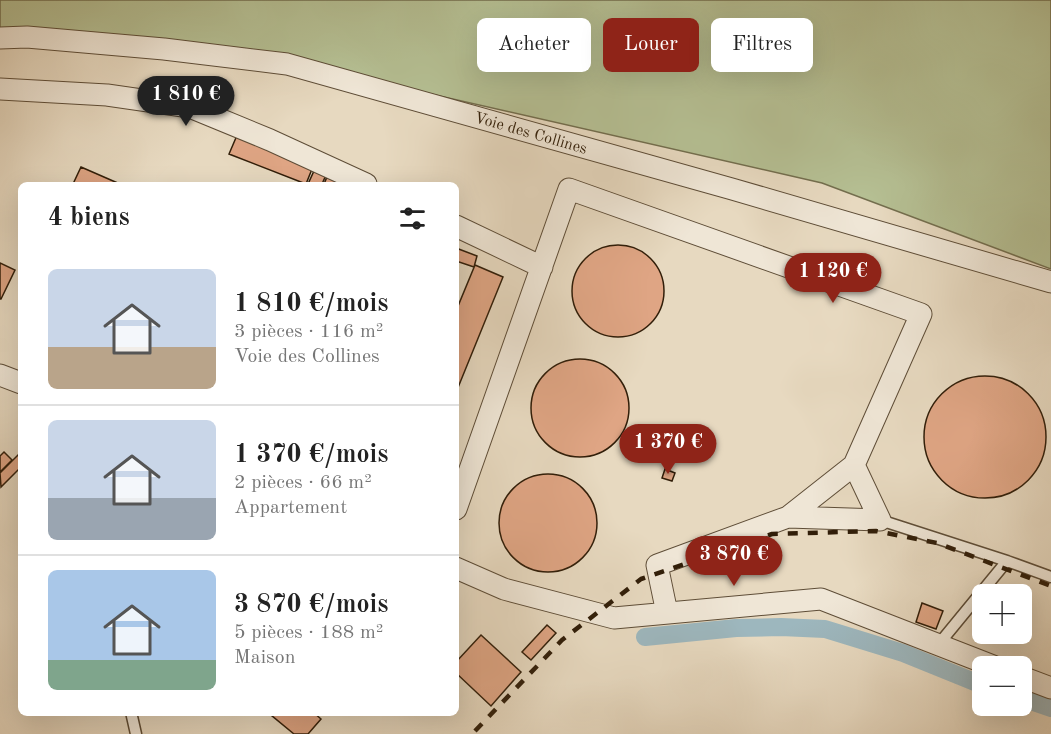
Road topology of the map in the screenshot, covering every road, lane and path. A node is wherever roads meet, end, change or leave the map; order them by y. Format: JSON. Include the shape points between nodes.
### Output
{"nodes":[{"id":1,"x":0,"y":38,"type":"edge"},
{"id":2,"x":0,"y":90,"type":"edge"},
{"id":3,"x":362,"y":182,"type":"edge"},
{"id":4,"x":459,"y":227,"type":"edge"},
{"id":5,"x":542,"y":267,"type":"junction"},
{"id":6,"x":1051,"y":282,"type":"edge"},
{"id":7,"x":0,"y":375,"type":"edge"},
{"id":8,"x":18,"y":382,"type":"edge"},
{"id":9,"x":854,"y":465,"type":"junction"},
{"id":10,"x":459,"y":501,"type":"edge"},
{"id":11,"x":788,"y":518,"type":"junction"},
{"id":12,"x":880,"y":520,"type":"junction"},
{"id":13,"x":1007,"y":561,"type":"junction"},
{"id":14,"x":459,"y":569,"type":"edge"},
{"id":15,"x":1051,"y":577,"type":"edge"},
{"id":16,"x":667,"y":613,"type":"junction"},
{"id":17,"x":938,"y":645,"type":"junction"},
{"id":18,"x":972,"y":658,"type":"edge"},
{"id":19,"x":1032,"y":681,"type":"edge"},
{"id":20,"x":1051,"y":688,"type":"edge"},
{"id":21,"x":132,"y":716,"type":"edge"},
{"id":22,"x":136,"y":734,"type":"edge"}],
"edges":[{"from":1,"to":6,"type":"street","name":"Voie des Collines","via":[[141,47],[287,64]]},
{"from":2,"to":3,"type":"street","via":[[107,95],[190,107]]},
{"from":4,"to":5,"type":"street"},
{"from":5,"to":9,"type":"street","via":[[569,189],[921,314]]},
{"from":5,"to":10,"type":"street"},
{"from":7,"to":8,"type":"street"},
{"from":9,"to":11,"type":"street"},
{"from":9,"to":12,"type":"street"},
{"from":11,"to":12,"type":"street"},
{"from":11,"to":16,"type":"street","via":[[657,565]]},
{"from":12,"to":13,"type":"lane"},
{"from":13,"to":15,"type":"lane"},
{"from":13,"to":17,"type":"lane"},
{"from":14,"to":16,"type":"street","via":[[504,589],[614,618]]},
{"from":16,"to":17,"type":"street","via":[[821,599]]},
{"from":17,"to":18,"type":"street"},
{"from":19,"to":20,"type":"street"},
{"from":21,"to":22,"type":"lane"}]}
